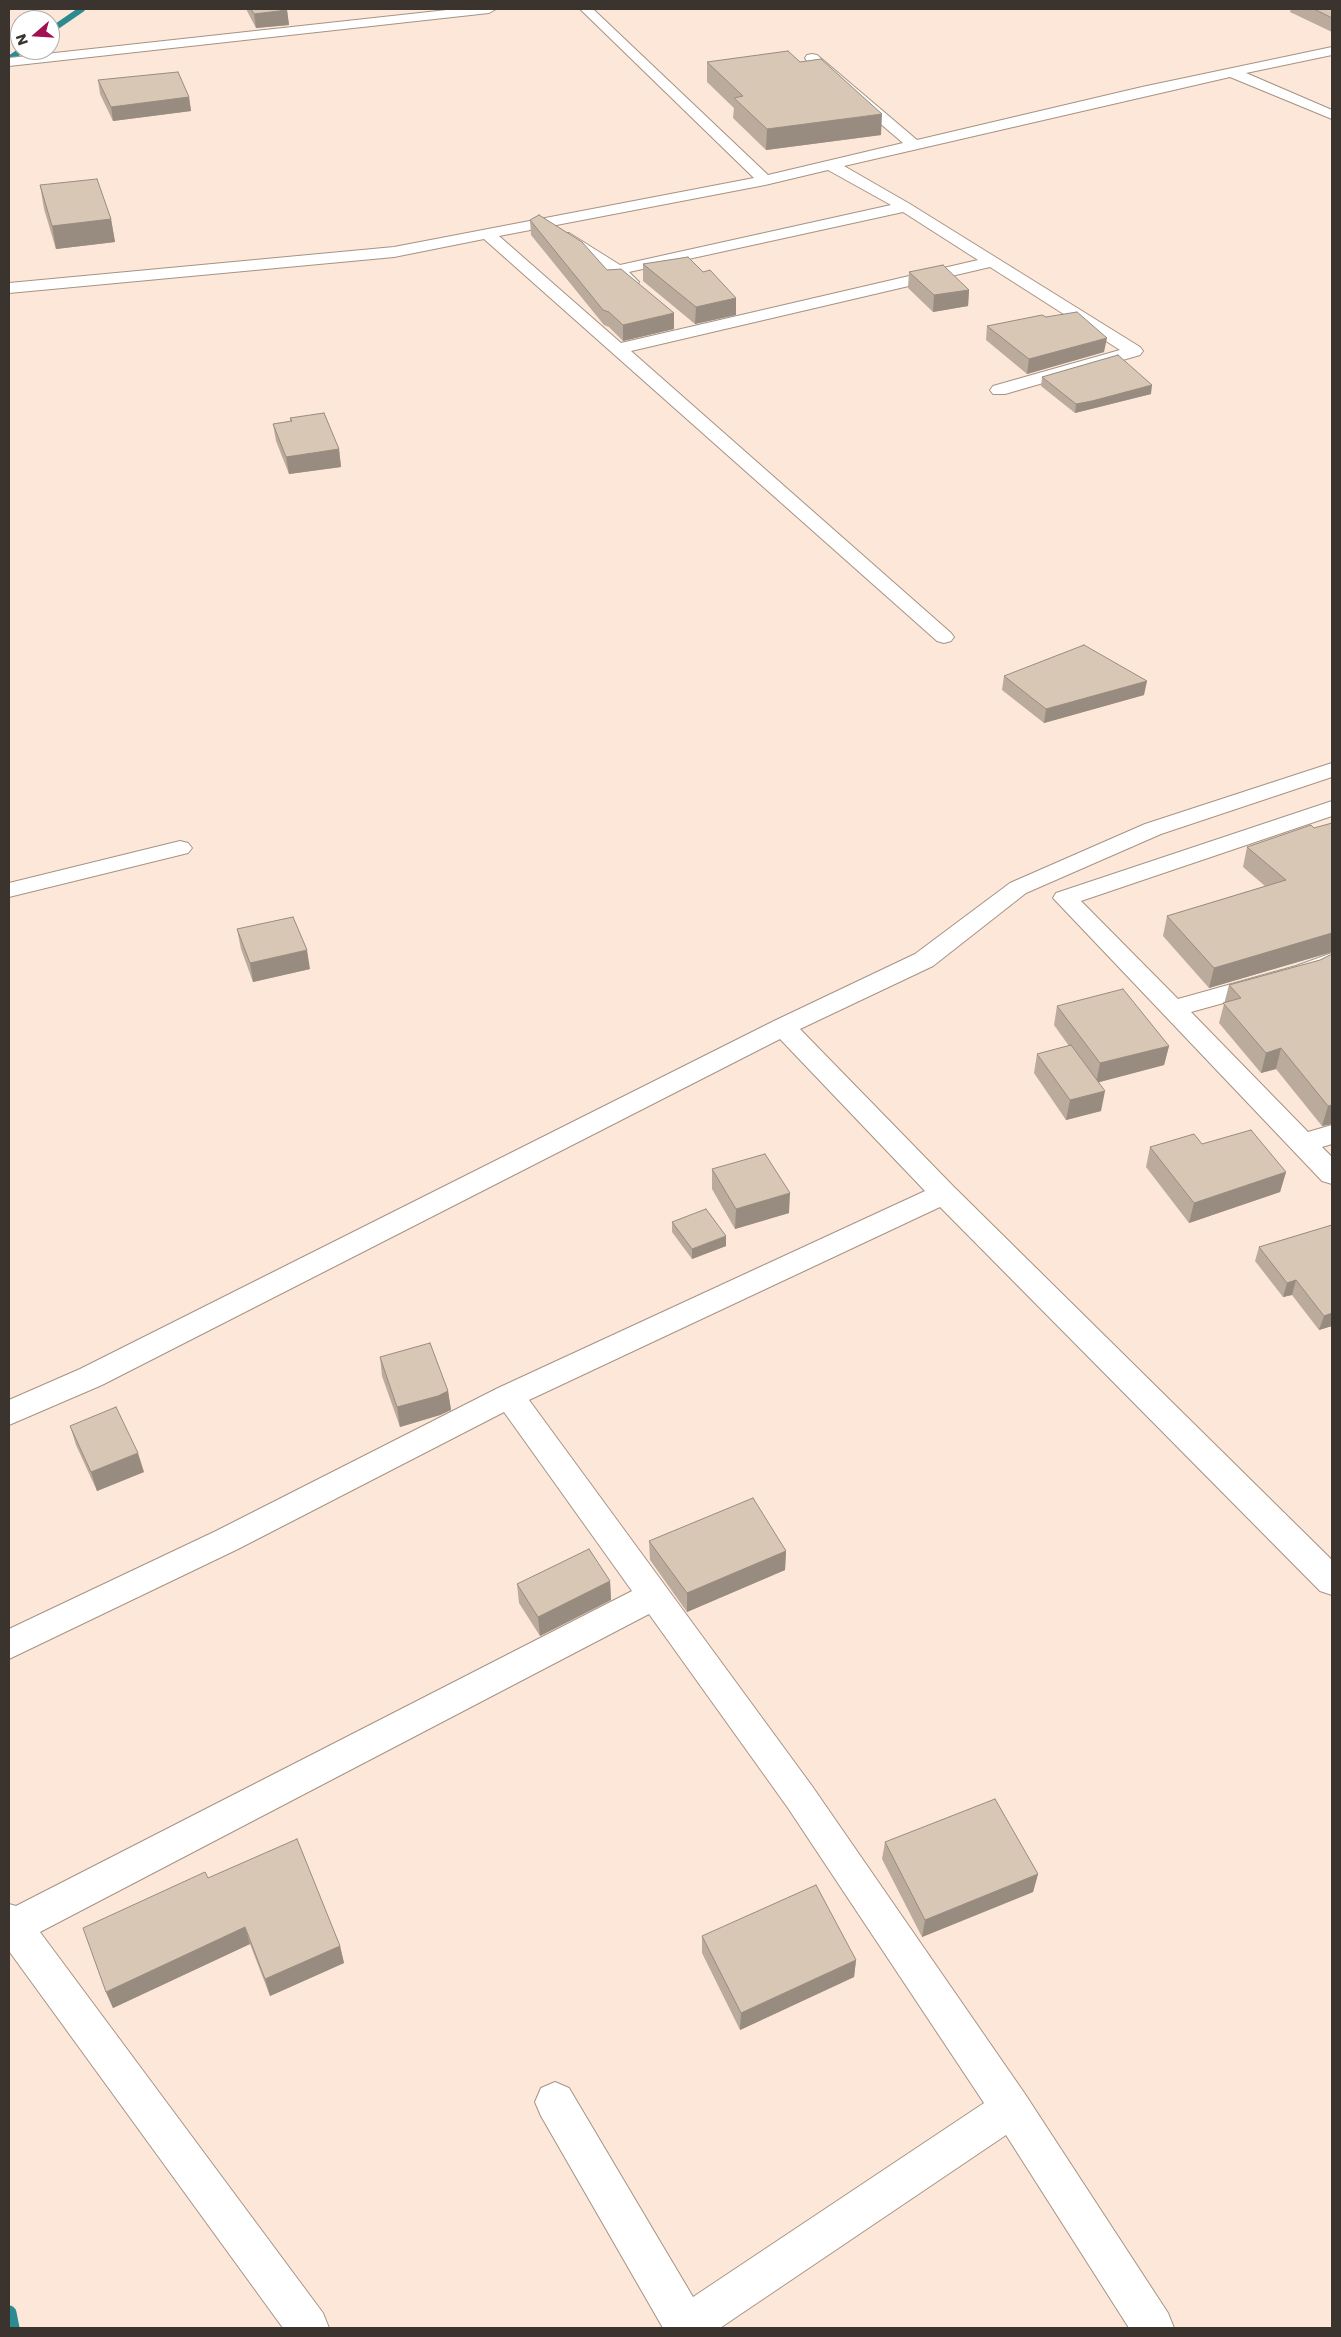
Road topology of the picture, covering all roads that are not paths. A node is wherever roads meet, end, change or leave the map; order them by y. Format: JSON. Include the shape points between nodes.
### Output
{"nodes":[{"id":1,"x":489,"y":9,"type":"edge"},
{"id":2,"x":586,"y":9,"type":"edge"},
{"id":3,"x":1332,"y":51,"type":"edge"},
{"id":4,"x":812,"y":58,"type":"edge"},
{"id":5,"x":9,"y":62,"type":"edge"},
{"id":6,"x":1231,"y":72,"type":"junction"},
{"id":7,"x":1332,"y":115,"type":"edge"},
{"id":8,"x":914,"y":145,"type":"junction"},
{"id":9,"x":831,"y":164,"type":"junction"},
{"id":10,"x":765,"y":180,"type":"junction"},
{"id":11,"x":905,"y":207,"type":"junction"},
{"id":12,"x":542,"y":223,"type":"junction"},
{"id":13,"x":488,"y":234,"type":"junction"},
{"id":14,"x":991,"y":262,"type":"junction"},
{"id":15,"x":617,"y":270,"type":"junction"},
{"id":16,"x":9,"y":288,"type":"edge"},
{"id":17,"x":646,"y":294,"type":"edge"},
{"id":18,"x":675,"y":319,"type":"edge"},
{"id":19,"x":690,"y":331,"type":"junction"},
{"id":20,"x":618,"y":349,"type":"junction"},
{"id":21,"x":999,"y":390,"type":"dead end"},
{"id":22,"x":944,"y":637,"type":"dead end"},
{"id":23,"x":1332,"y":770,"type":"edge"},
{"id":24,"x":1332,"y":808,"type":"edge"},
{"id":25,"x":180,"y":848,"type":"dead end"},
{"id":26,"x":9,"y":890,"type":"edge"},
{"id":27,"x":1332,"y":961,"type":"edge"},
{"id":28,"x":1173,"y":1009,"type":"junction"},
{"id":29,"x":783,"y":1027,"type":"junction"},
{"id":30,"x":1332,"y":1134,"type":"edge"},
{"id":31,"x":1303,"y":1144,"type":"junction"},
{"id":32,"x":1332,"y":1174,"type":"edge"},
{"id":33,"x":944,"y":1194,"type":"junction"},
{"id":34,"x":509,"y":1396,"type":"junction"},
{"id":35,"x":9,"y":1413,"type":"edge"},
{"id":36,"x":1332,"y":1581,"type":"edge"},
{"id":37,"x":653,"y":1596,"type":"junction"},
{"id":38,"x":9,"y":1645,"type":"edge"},
{"id":39,"x":11,"y":1924,"type":"edge"},
{"id":40,"x":555,"y":2102,"type":"dead end"},
{"id":41,"x":1011,"y":2108,"type":"junction"},
{"id":42,"x":685,"y":2327,"type":"edge"},
{"id":43,"x":308,"y":2328,"type":"edge"},
{"id":44,"x":1153,"y":2328,"type":"edge"}],
"edges":[{"from":1,"to":5,"type":"street"},
{"from":2,"to":10,"type":"street"},
{"from":3,"to":6,"type":"street"},
{"from":4,"to":8,"type":"street"},
{"from":6,"to":7,"type":"street"},
{"from":6,"to":8,"type":"street"},
{"from":8,"to":9,"type":"street"},
{"from":9,"to":10,"type":"street"},
{"from":9,"to":11,"type":"street"},
{"from":10,"to":12,"type":"street"},
{"from":11,"to":14,"type":"street"},
{"from":11,"to":15,"type":"street"},
{"from":12,"to":13,"type":"street"},
{"from":12,"to":15,"type":"street"},
{"from":13,"to":16,"type":"street","via":[[394,252]]},
{"from":13,"to":20,"type":"street"},
{"from":14,"to":19,"type":"street"},
{"from":14,"to":21,"type":"street","via":[[1134,351]]},
{"from":15,"to":17,"type":"street"},
{"from":18,"to":19,"type":"street"},
{"from":19,"to":20,"type":"street"},
{"from":20,"to":22,"type":"street"},
{"from":23,"to":29,"type":"street","via":[[1153,829],[1018,888],[924,960]]},
{"from":24,"to":28,"type":"street","via":[[1065,898]]},
{"from":25,"to":26,"type":"street"},
{"from":27,"to":28,"type":"street","via":[[1305,972]]},
{"from":28,"to":31,"type":"street"},
{"from":29,"to":33,"type":"street"},
{"from":29,"to":35,"type":"street","via":[[91,1377]]},
{"from":30,"to":31,"type":"street"},
{"from":31,"to":32,"type":"street"},
{"from":33,"to":34,"type":"street"},
{"from":33,"to":36,"type":"street"},
{"from":34,"to":37,"type":"street"},
{"from":34,"to":38,"type":"street","via":[[227,1540]]},
{"from":37,"to":39,"type":"street"},
{"from":37,"to":41,"type":"street","via":[[800,1797]]},
{"from":39,"to":43,"type":"street"},
{"from":40,"to":42,"type":"street"},
{"from":41,"to":42,"type":"street"},
{"from":41,"to":44,"type":"street"}]}
